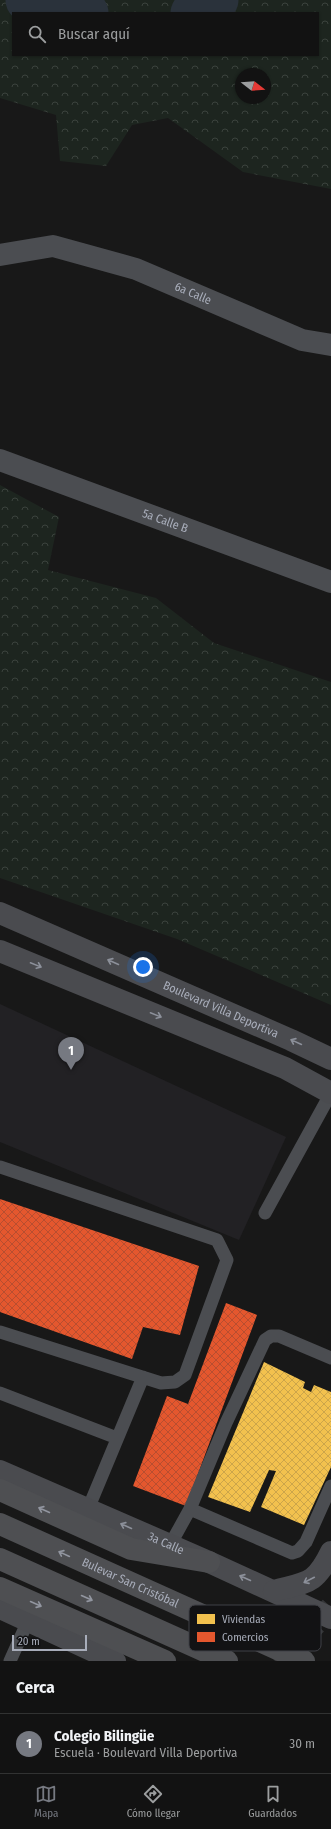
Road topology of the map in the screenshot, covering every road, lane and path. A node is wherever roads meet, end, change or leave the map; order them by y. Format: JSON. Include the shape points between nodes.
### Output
{"nodes":[{"id":1,"x":0,"y":255,"type":"edge"},
{"id":2,"x":331,"y":345,"type":"edge"},
{"id":3,"x":0,"y":460,"type":"edge"},
{"id":4,"x":331,"y":582,"type":"edge"},
{"id":5,"x":0,"y":913,"type":"edge"},
{"id":6,"x":0,"y":951,"type":"edge"},
{"id":7,"x":204,"y":1001,"type":"junction"},
{"id":8,"x":190,"y":1029,"type":"junction"},
{"id":9,"x":331,"y":1059,"type":"edge"},
{"id":10,"x":331,"y":1093,"type":"edge"},
{"id":11,"x":0,"y":1167,"type":"edge"},
{"id":12,"x":266,"y":1213,"type":"dead end"},
{"id":13,"x":0,"y":1332,"type":"edge"},
{"id":14,"x":331,"y":1358,"type":"edge"},
{"id":15,"x":142,"y":1377,"type":"junction"},
{"id":16,"x":0,"y":1393,"type":"edge"},
{"id":17,"x":117,"y":1438,"type":"junction"},
{"id":18,"x":0,"y":1471,"type":"edge"},
{"id":19,"x":331,"y":1486,"type":"edge"},
{"id":20,"x":0,"y":1490,"type":"edge"},
{"id":21,"x":88,"y":1509,"type":"junction"},
{"id":22,"x":190,"y":1509,"type":"junction"},
{"id":23,"x":0,"y":1524,"type":"edge"},
{"id":24,"x":170,"y":1545,"type":"junction"},
{"id":25,"x":331,"y":1552,"type":"edge"},
{"id":26,"x":0,"y":1559,"type":"edge"},
{"id":27,"x":209,"y":1562,"type":"junction"},
{"id":28,"x":0,"y":1588,"type":"edge"},
{"id":29,"x":274,"y":1591,"type":"junction"},
{"id":30,"x":304,"y":1605,"type":"edge"},
{"id":31,"x":0,"y":1608,"type":"edge"},
{"id":32,"x":189,"y":1609,"type":"edge"},
{"id":33,"x":321,"y":1613,"type":"edge"},
{"id":34,"x":331,"y":1618,"type":"edge"},
{"id":35,"x":28,"y":1621,"type":"junction"},
{"id":36,"x":189,"y":1644,"type":"edge"},
{"id":37,"x":204,"y":1651,"type":"edge"},
{"id":38,"x":282,"y":1651,"type":"edge"},
{"id":39,"x":87,"y":1655,"type":"edge"},
{"id":40,"x":10,"y":1661,"type":"edge"},
{"id":41,"x":115,"y":1661,"type":"edge"},
{"id":42,"x":165,"y":1661,"type":"edge"},
{"id":43,"x":226,"y":1661,"type":"edge"},
{"id":44,"x":304,"y":1661,"type":"edge"}],
"edges":[{"from":1,"to":2,"type":"street","name":"6a Calle","via":[[53,246],[136,269],[302,340]]},
{"from":3,"to":4,"type":"street","name":"5a Calle B"},
{"from":7,"to":5,"type":"main road","name":"Boulevard Villa Deportiva","one_way":true},
{"from":6,"to":8,"type":"main road","one_way":true},
{"from":7,"to":8,"type":"main road"},
{"from":9,"to":7,"type":"main road","name":"Boulevard Villa Deportiva","one_way":true},
{"from":8,"to":10,"type":"main road","via":[[285,1068]]},
{"from":10,"to":12,"type":"lane"},
{"from":11,"to":15,"type":"lane","via":[[217,1240],[227,1260],[185,1375],[175,1382],[161,1383]]},
{"from":13,"to":15,"type":"lane"},
{"from":14,"to":22,"type":"lane","via":[[279,1336],[271,1336],[265,1340]]},
{"from":15,"to":17,"type":"lane"},
{"from":16,"to":17,"type":"lane"},
{"from":17,"to":21,"type":"lane"},
{"from":18,"to":21,"type":"main road","name":"3a Calle"},
{"from":19,"to":22,"type":"lane","via":[[306,1542],[298,1551],[292,1553]]},
{"from":27,"to":20,"type":"main road","one_way":true,"via":[[131,1549]]},
{"from":24,"to":21,"type":"main road","name":"3a Calle","one_way":true},
{"from":22,"to":24,"type":"lane"},
{"from":32,"to":23,"type":"main road","name":"Bulevar San Cristóbal","one_way":true,"bridge":true},
{"from":24,"to":27,"type":"main road","name":"3a Calle"},
{"from":25,"to":29,"type":"main road","one_way":true,"via":[[317,1576],[305,1583]]},
{"from":26,"to":36,"type":"main road","one_way":true},
{"from":29,"to":27,"type":"main road","name":"3a Calle","one_way":true},
{"from":28,"to":42,"type":"main road","one_way":true},
{"from":29,"to":30,"type":"main road","name":"3a Calle"},
{"from":31,"to":35,"type":"main road"},
{"from":33,"to":34,"type":"main road","name":"3a Calle"},
{"from":35,"to":39,"type":"main road"},
{"from":35,"to":40,"type":"lane"},
{"from":37,"to":43,"type":"main road","one_way":true},
{"from":44,"to":38,"type":"main road","name":"Bulevar San Cristóbal","one_way":true,"bridge":true},
{"from":39,"to":41,"type":"main road"}]}
